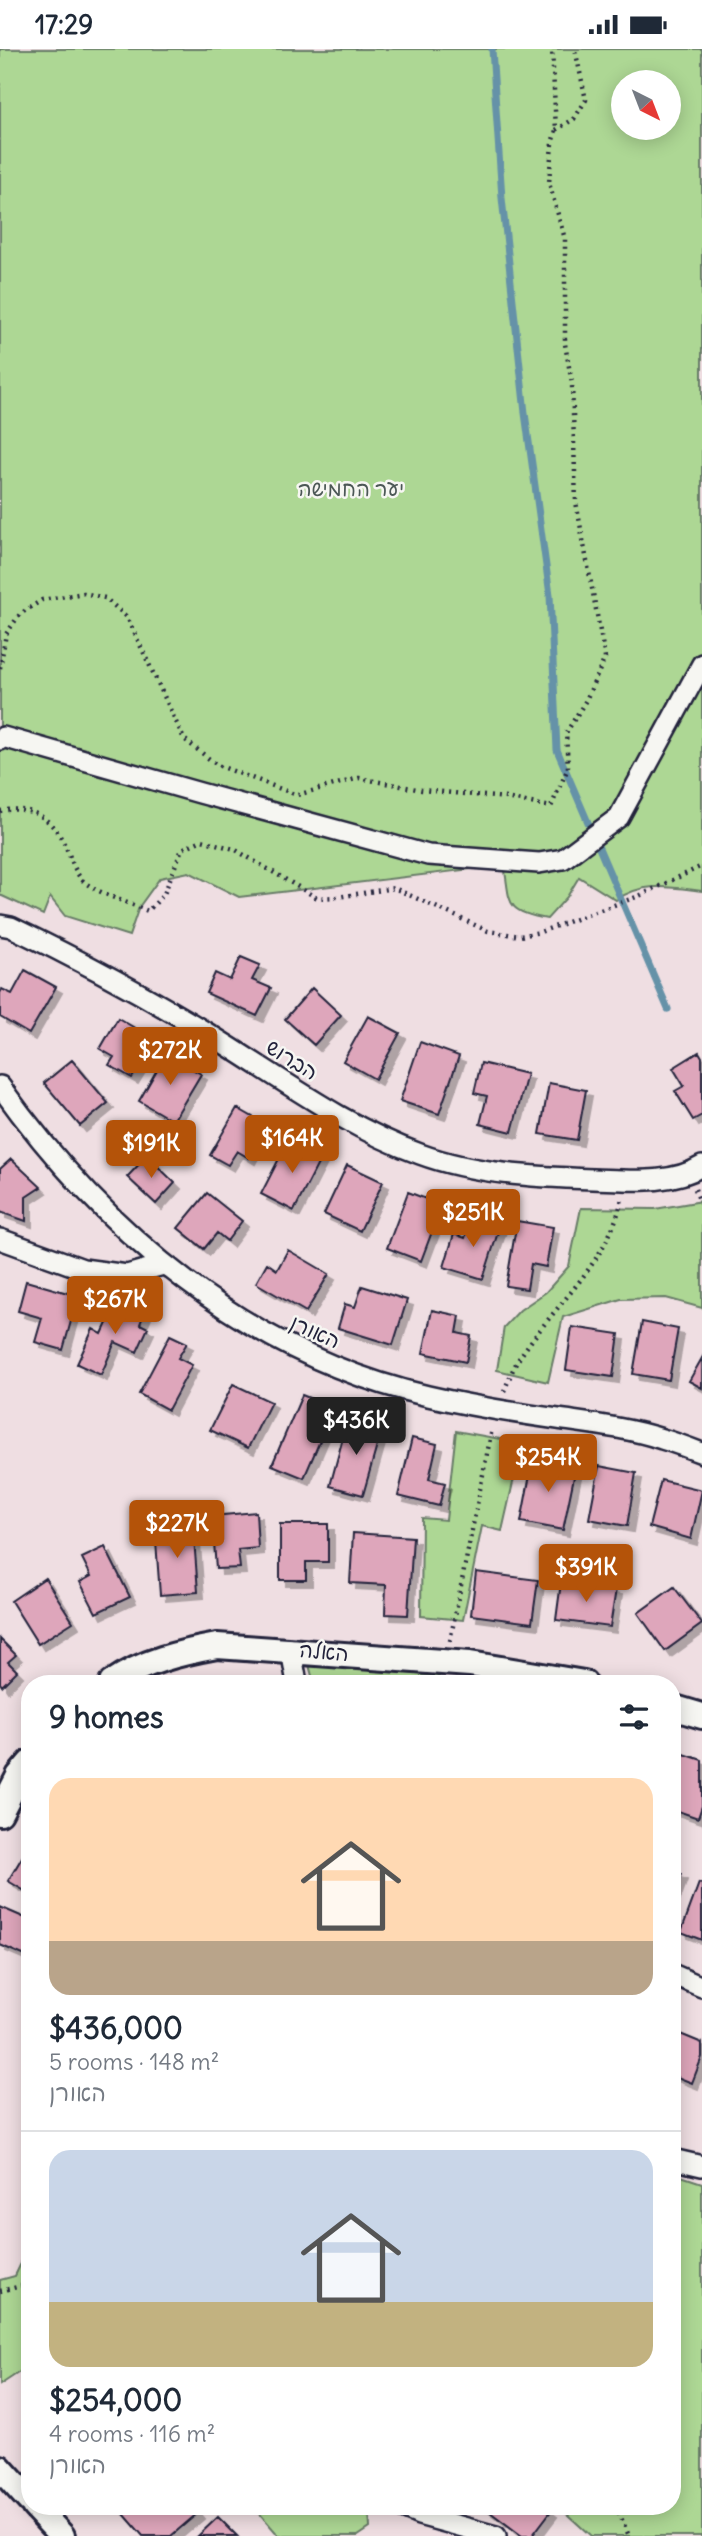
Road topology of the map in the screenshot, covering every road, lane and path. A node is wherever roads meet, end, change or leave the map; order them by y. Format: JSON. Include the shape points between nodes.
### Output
{"nodes":[{"id":1,"x":552,"y":49,"type":"edge"},
{"id":2,"x":575,"y":49,"type":"edge"},
{"id":3,"x":556,"y":130,"type":"junction"},
{"id":4,"x":702,"y":664,"type":"edge"},
{"id":5,"x":0,"y":668,"type":"edge"},
{"id":6,"x":0,"y":740,"type":"edge"},
{"id":7,"x":0,"y":811,"type":"edge"},
{"id":8,"x":702,"y":866,"type":"edge"},
{"id":9,"x":0,"y":925,"type":"edge"},
{"id":10,"x":0,"y":1086,"type":"edge"},
{"id":11,"x":702,"y":1166,"type":"edge"},
{"id":12,"x":625,"y":1180,"type":"junction"},
{"id":13,"x":0,"y":1239,"type":"edge"},
{"id":14,"x":163,"y":1265,"type":"junction"},
{"id":15,"x":495,"y":1410,"type":"junction"},
{"id":16,"x":702,"y":1453,"type":"edge"},
{"id":17,"x":291,"y":1650,"type":"junction"},
{"id":18,"x":446,"y":1662,"type":"junction"},
{"id":19,"x":126,"y":1675,"type":"edge"},
{"id":20,"x":296,"y":1675,"type":"edge"},
{"id":21,"x":536,"y":1675,"type":"edge"},
{"id":22,"x":681,"y":1710,"type":"edge"},
{"id":23,"x":702,"y":1716,"type":"edge"},
{"id":24,"x":21,"y":1774,"type":"edge"},
{"id":25,"x":0,"y":1813,"type":"edge"},
{"id":26,"x":681,"y":1978,"type":"edge"},
{"id":27,"x":702,"y":1987,"type":"edge"},
{"id":28,"x":681,"y":2161,"type":"edge"},
{"id":29,"x":702,"y":2165,"type":"edge"},
{"id":30,"x":21,"y":2286,"type":"edge"},
{"id":31,"x":0,"y":2291,"type":"edge"},
{"id":32,"x":0,"y":2468,"type":"edge"},
{"id":33,"x":21,"y":2491,"type":"edge"},
{"id":34,"x":42,"y":2515,"type":"edge"},
{"id":35,"x":419,"y":2515,"type":"joint"},
{"id":36,"x":621,"y":2515,"type":"edge"},
{"id":37,"x":485,"y":2535,"type":"edge"},
{"id":38,"x":62,"y":2536,"type":"edge"},
{"id":39,"x":446,"y":2536,"type":"edge"},
{"id":40,"x":629,"y":2536,"type":"edge"}],
"edges":[{"from":1,"to":3,"type":"path"},
{"from":2,"to":3,"type":"path","via":[[586,100],[574,119]]},
{"from":3,"to":5,"type":"path","via":[[550,183],[565,239],[565,344],[572,384],[576,502],[605,659],[566,733],[568,768],[551,807],[359,778],[297,795],[217,765],[184,739],[127,617],[105,598],[84,593],[42,600],[19,614],[6,634]]},
{"from":4,"to":6,"type":"street","via":[[620,817],[563,859],[539,863],[428,855],[3,737]]},
{"from":7,"to":8,"type":"path","via":[[24,809],[47,819],[87,884],[148,911],[164,894],[182,849],[202,841],[234,849],[317,898],[394,888],[488,931],[520,936],[639,896]]},
{"from":9,"to":12,"type":"street","name":"הברוש","via":[[79,960],[318,1103],[420,1154],[468,1167],[539,1177]]},
{"from":10,"to":14,"type":"street","name":"האורן","via":[[67,1170]]},
{"from":11,"to":12,"type":"street","name":"הברוש","via":[[689,1174]]},
{"from":12,"to":15,"type":"path","via":[[617,1220],[576,1289],[519,1358]]},
{"from":13,"to":14,"type":"street","via":[[83,1269],[127,1275]]},
{"from":14,"to":15,"type":"street","name":"האורן","via":[[262,1333],[312,1357],[368,1379]]},
{"from":15,"to":16,"type":"street","name":"האורן","via":[[660,1438]]},
{"from":15,"to":18,"type":"path"},
{"from":17,"to":18,"type":"street","name":"האלה"},
{"from":17,"to":19,"type":"street","name":"האלה","via":[[217,1646],[148,1662]]},
{"from":17,"to":20,"type":"street"},
{"from":18,"to":21,"type":"street","name":"האלה"},
{"from":22,"to":23,"type":"street"},
{"from":24,"to":25,"type":"street"},
{"from":26,"to":27,"type":"street"},
{"from":28,"to":29,"type":"street"},
{"from":30,"to":31,"type":"path"},
{"from":32,"to":33,"type":"street"},
{"from":34,"to":38,"type":"street"},
{"from":35,"to":37,"type":"street"},
{"from":35,"to":39,"type":"street"},
{"from":36,"to":40,"type":"path"}]}
